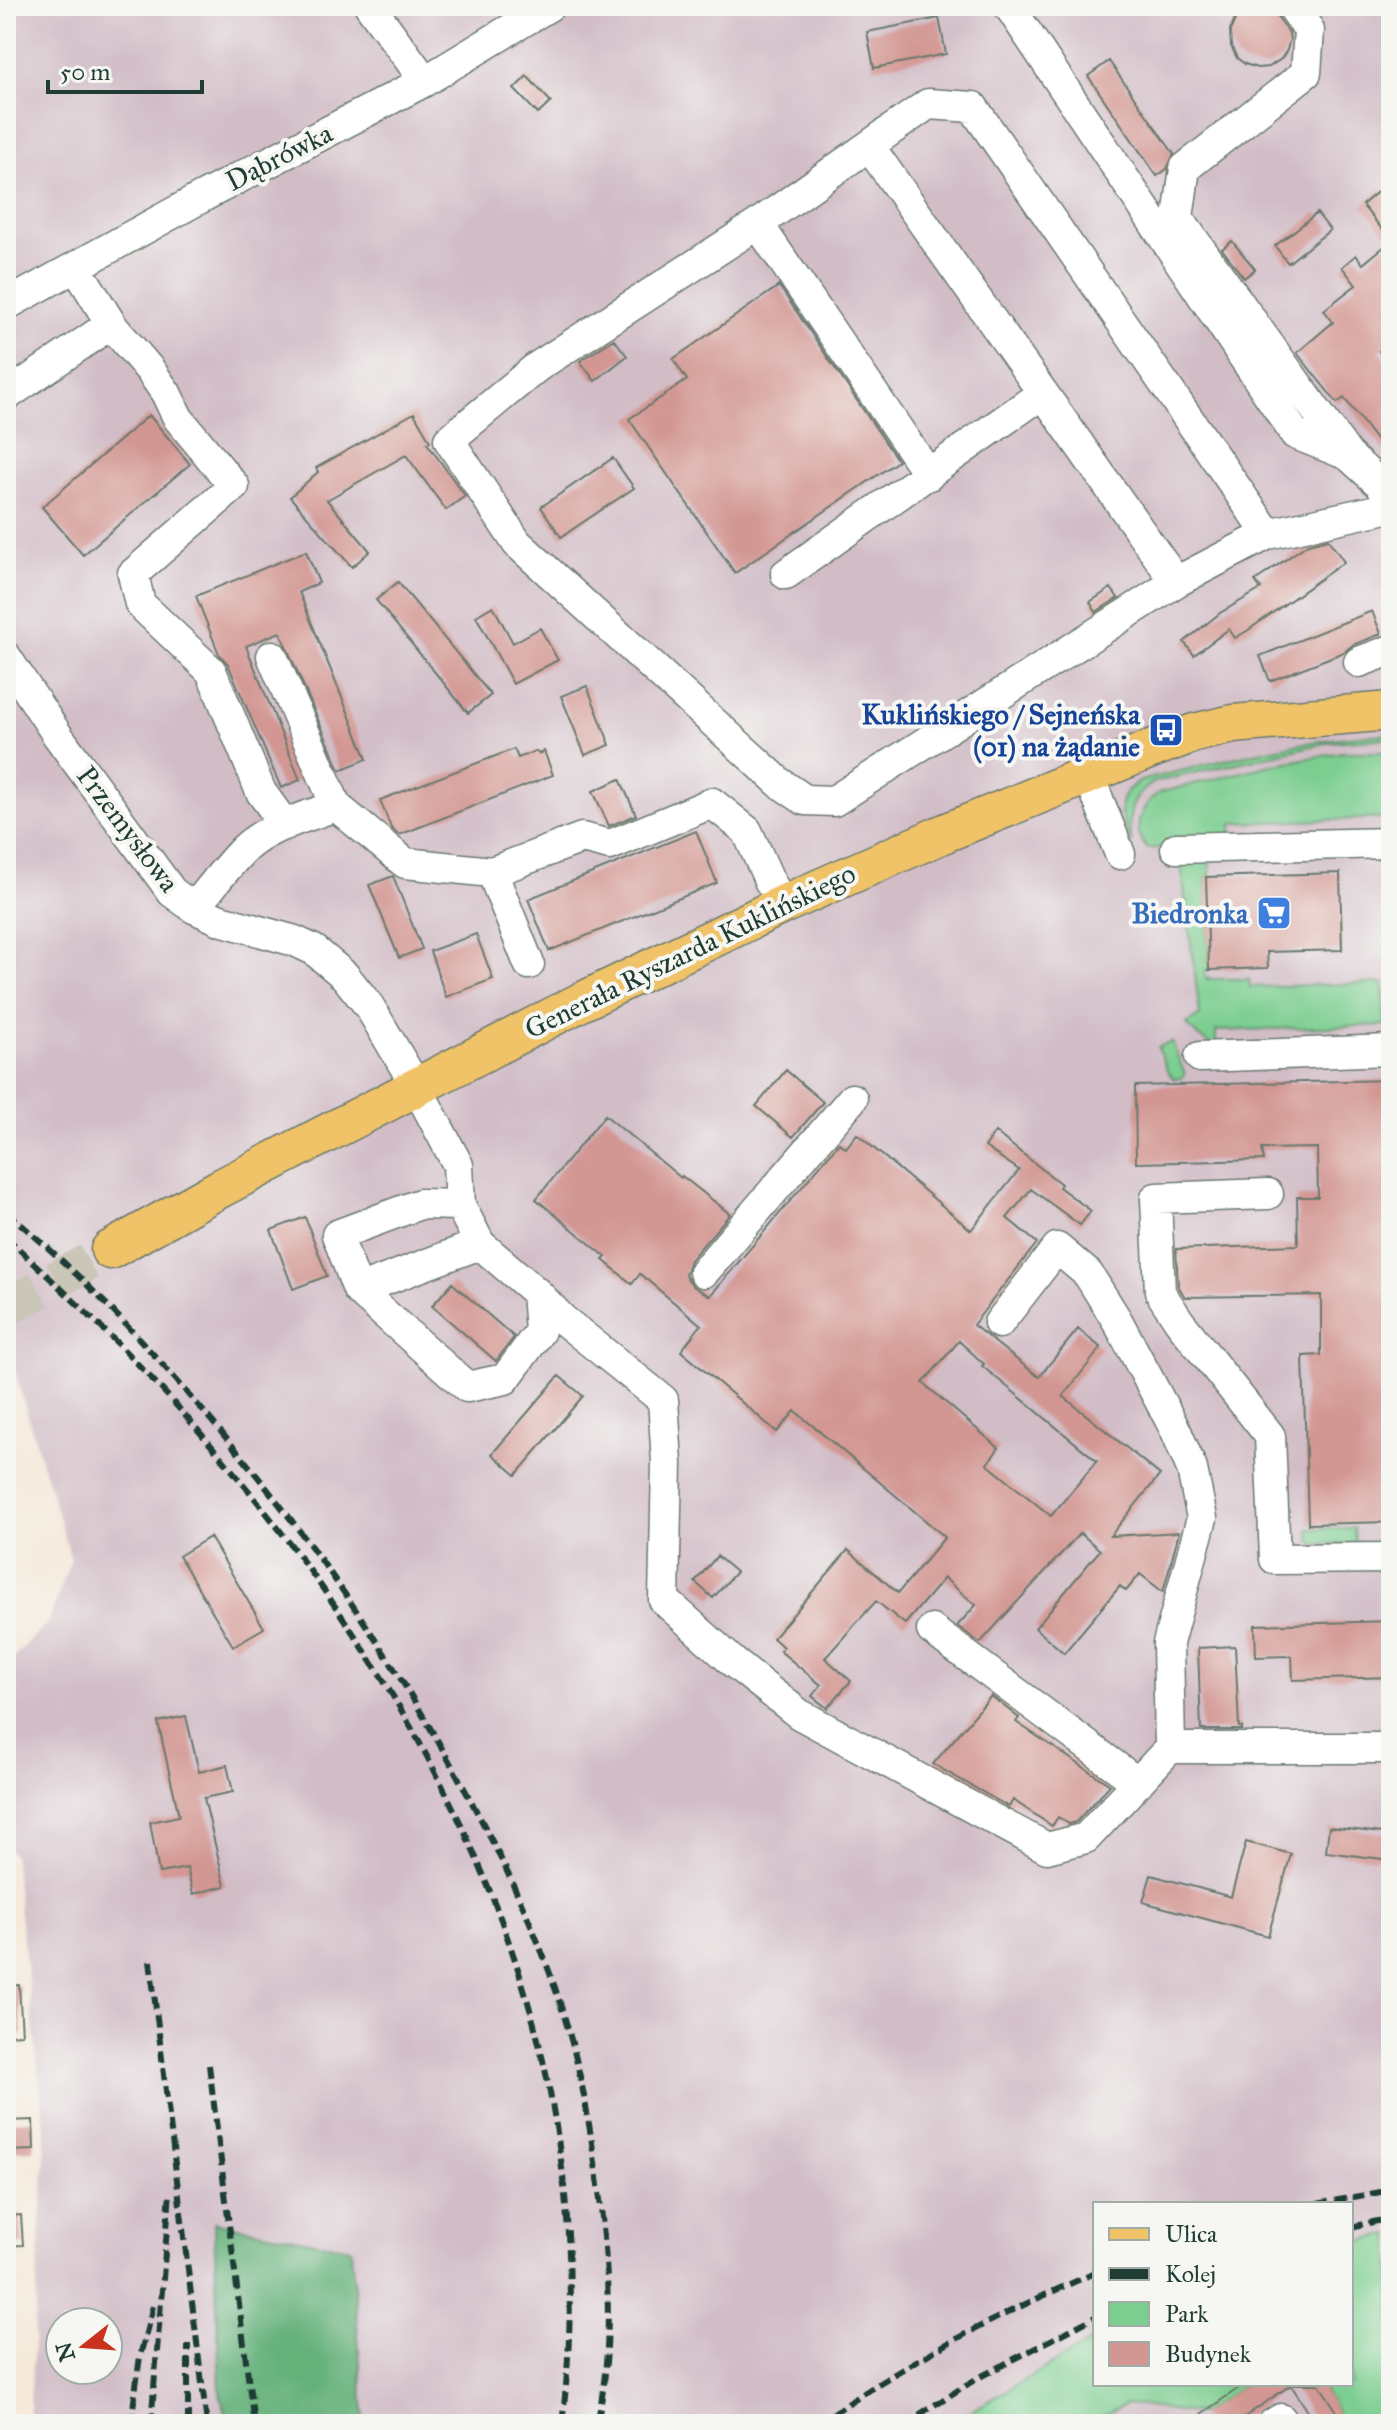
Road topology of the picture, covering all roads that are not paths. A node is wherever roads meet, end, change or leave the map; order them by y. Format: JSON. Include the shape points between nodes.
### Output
{"nodes":[{"id":1,"x":370,"y":6,"type":"edge"},
{"id":2,"x":549,"y":6,"type":"edge"},
{"id":3,"x":1009,"y":6,"type":"edge"},
{"id":4,"x":1292,"y":6,"type":"edge"},
{"id":5,"x":425,"y":81,"type":"junction"},
{"id":6,"x":869,"y":146,"type":"junction"},
{"id":7,"x":758,"y":224,"type":"junction"},
{"id":8,"x":76,"y":267,"type":"junction"},
{"id":9,"x":6,"y":305,"type":"edge"},
{"id":10,"x":111,"y":324,"type":"junction"},
{"id":11,"x":1043,"y":393,"type":"junction"},
{"id":12,"x":6,"y":396,"type":"edge"},
{"id":13,"x":1348,"y":455,"type":"junction"},
{"id":14,"x":929,"y":475,"type":"junction"},
{"id":15,"x":1391,"y":494,"type":"edge"},
{"id":16,"x":1391,"y":507,"type":"edge"},
{"id":17,"x":1268,"y":534,"type":"junction"},
{"id":18,"x":786,"y":574,"type":"dead end"},
{"id":19,"x":1176,"y":582,"type":"junction"},
{"id":20,"x":1391,"y":650,"type":"edge"},
{"id":21,"x":272,"y":656,"type":"dead end"},
{"id":22,"x":6,"y":657,"type":"edge"},
{"id":23,"x":1359,"y":662,"type":"dead end"},
{"id":24,"x":1391,"y":711,"type":"edge"},
{"id":25,"x":1296,"y":720,"type":"junction"},
{"id":26,"x":1391,"y":725,"type":"edge"},
{"id":27,"x":1088,"y":774,"type":"junction"},
{"id":28,"x":336,"y":806,"type":"junction"},
{"id":29,"x":285,"y":825,"type":"junction"},
{"id":30,"x":1391,"y":843,"type":"edge"},
{"id":31,"x":1176,"y":848,"type":"dead end"},
{"id":32,"x":1120,"y":854,"type":"dead end"},
{"id":33,"x":492,"y":872,"type":"junction"},
{"id":34,"x":784,"y":904,"type":"junction"},
{"id":35,"x":194,"y":908,"type":"junction"},
{"id":36,"x":529,"y":964,"type":"dead end"},
{"id":37,"x":1391,"y":1050,"type":"edge"},
{"id":38,"x":1200,"y":1057,"type":"dead end"},
{"id":39,"x":416,"y":1086,"type":"junction"},
{"id":40,"x":852,"y":1099,"type":"dead end"},
{"id":41,"x":1268,"y":1194,"type":"dead end"},
{"id":42,"x":460,"y":1205,"type":"junction"},
{"id":43,"x":480,"y":1244,"type":"junction"},
{"id":44,"x":110,"y":1250,"type":"tunnel mouth"},
{"id":45,"x":704,"y":1272,"type":"dead end"},
{"id":46,"x":358,"y":1290,"type":"junction"},
{"id":47,"x":537,"y":1293,"type":"junction"},
{"id":48,"x":999,"y":1323,"type":"dead end"},
{"id":49,"x":1391,"y":1558,"type":"edge"},
{"id":50,"x":932,"y":1630,"type":"dead end"},
{"id":51,"x":1170,"y":1748,"type":"junction"},
{"id":52,"x":1391,"y":1748,"type":"edge"},
{"id":53,"x":1138,"y":1783,"type":"junction"},
{"id":54,"x":1273,"y":2424,"type":"edge"},
{"id":55,"x":1284,"y":2424,"type":"edge"}],
"edges":[{"from":1,"to":5,"type":"street"},
{"from":2,"to":5,"type":"street","name":"Dąbrówka"},
{"from":3,"to":13,"type":"street","via":[[1295,434]]},
{"from":4,"to":13,"type":"street","via":[[1309,30],[1306,73],[1185,168],[1178,218]]},
{"from":5,"to":8,"type":"street","name":"Dąbrówka"},
{"from":6,"to":7,"type":"street"},
{"from":6,"to":11,"type":"street"},
{"from":6,"to":17,"type":"street","via":[[928,104],[973,107]]},
{"from":7,"to":14,"type":"street"},
{"from":7,"to":19,"type":"street","via":[[537,367],[449,440],[517,543],[780,783],[805,800],[834,801]]},
{"from":8,"to":9,"type":"street","name":"Dąbrówka"},
{"from":8,"to":10,"type":"street"},
{"from":10,"to":12,"type":"street"},
{"from":10,"to":29,"type":"street","via":[[234,486],[133,574],[140,604],[211,671],[261,792]]},
{"from":11,"to":14,"type":"street"},
{"from":11,"to":19,"type":"street"},
{"from":13,"to":15,"type":"street"},
{"from":14,"to":18,"type":"street"},
{"from":16,"to":17,"type":"street"},
{"from":17,"to":19,"type":"street"},
{"from":20,"to":23,"type":"street"},
{"from":21,"to":28,"type":"street"},
{"from":22,"to":35,"type":"street","name":"Przemysłowa","via":[[172,892]]},
{"from":24,"to":25,"type":"main road","name":"Generała Ryszarda Kuklińskiego"},
{"from":25,"to":26,"type":"main road","name":"Generała Ryszarda Kuklińskiego"},
{"from":25,"to":27,"type":"main road","name":"Generała Ryszarda Kuklińskiego","via":[[1194,733]]},
{"from":27,"to":32,"type":"street"},
{"from":27,"to":34,"type":"main road","name":"Generała Ryszarda Kuklińskiego"},
{"from":28,"to":29,"type":"street"},
{"from":28,"to":33,"type":"street","via":[[405,863]]},
{"from":29,"to":35,"type":"street","via":[[244,849]]},
{"from":30,"to":31,"type":"street"},
{"from":33,"to":34,"type":"street","via":[[582,838],[610,845],[712,803],[747,831]]},
{"from":33,"to":36,"type":"street"},
{"from":34,"to":39,"type":"main road","name":"Generała Ryszarda Kuklińskiego"},
{"from":35,"to":39,"type":"street","name":"Przemysłowa","via":[[295,941],[332,964],[362,996]]},
{"from":37,"to":38,"type":"street"},
{"from":39,"to":42,"type":"street","name":"Przemysłowa","via":[[458,1165]]},
{"from":39,"to":44,"type":"main road","name":"Generała Ryszarda Kuklińskiego"},
{"from":40,"to":45,"type":"street"},
{"from":41,"to":49,"type":"street","via":[[1156,1198],[1160,1292],[1270,1436],[1275,1559]]},
{"from":42,"to":43,"type":"street"},
{"from":42,"to":46,"type":"street","via":[[420,1204],[337,1235]]},
{"from":43,"to":46,"type":"street"},
{"from":43,"to":47,"type":"street"},
{"from":46,"to":47,"type":"street","via":[[467,1387],[505,1379],[514,1367],[540,1331]]},
{"from":47,"to":53,"type":"street","via":[[663,1400],[664,1600],[733,1662],[799,1714],[1047,1848],[1086,1838]]},
{"from":48,"to":51,"type":"street","via":[[1057,1248],[1088,1274],[1118,1322],[1192,1469],[1202,1518],[1168,1643]]},
{"from":50,"to":53,"type":"street"},
{"from":51,"to":52,"type":"street"},
{"from":51,"to":53,"type":"street"},
{"from":54,"to":55,"type":"street","via":[[1281,2419]]}]}
